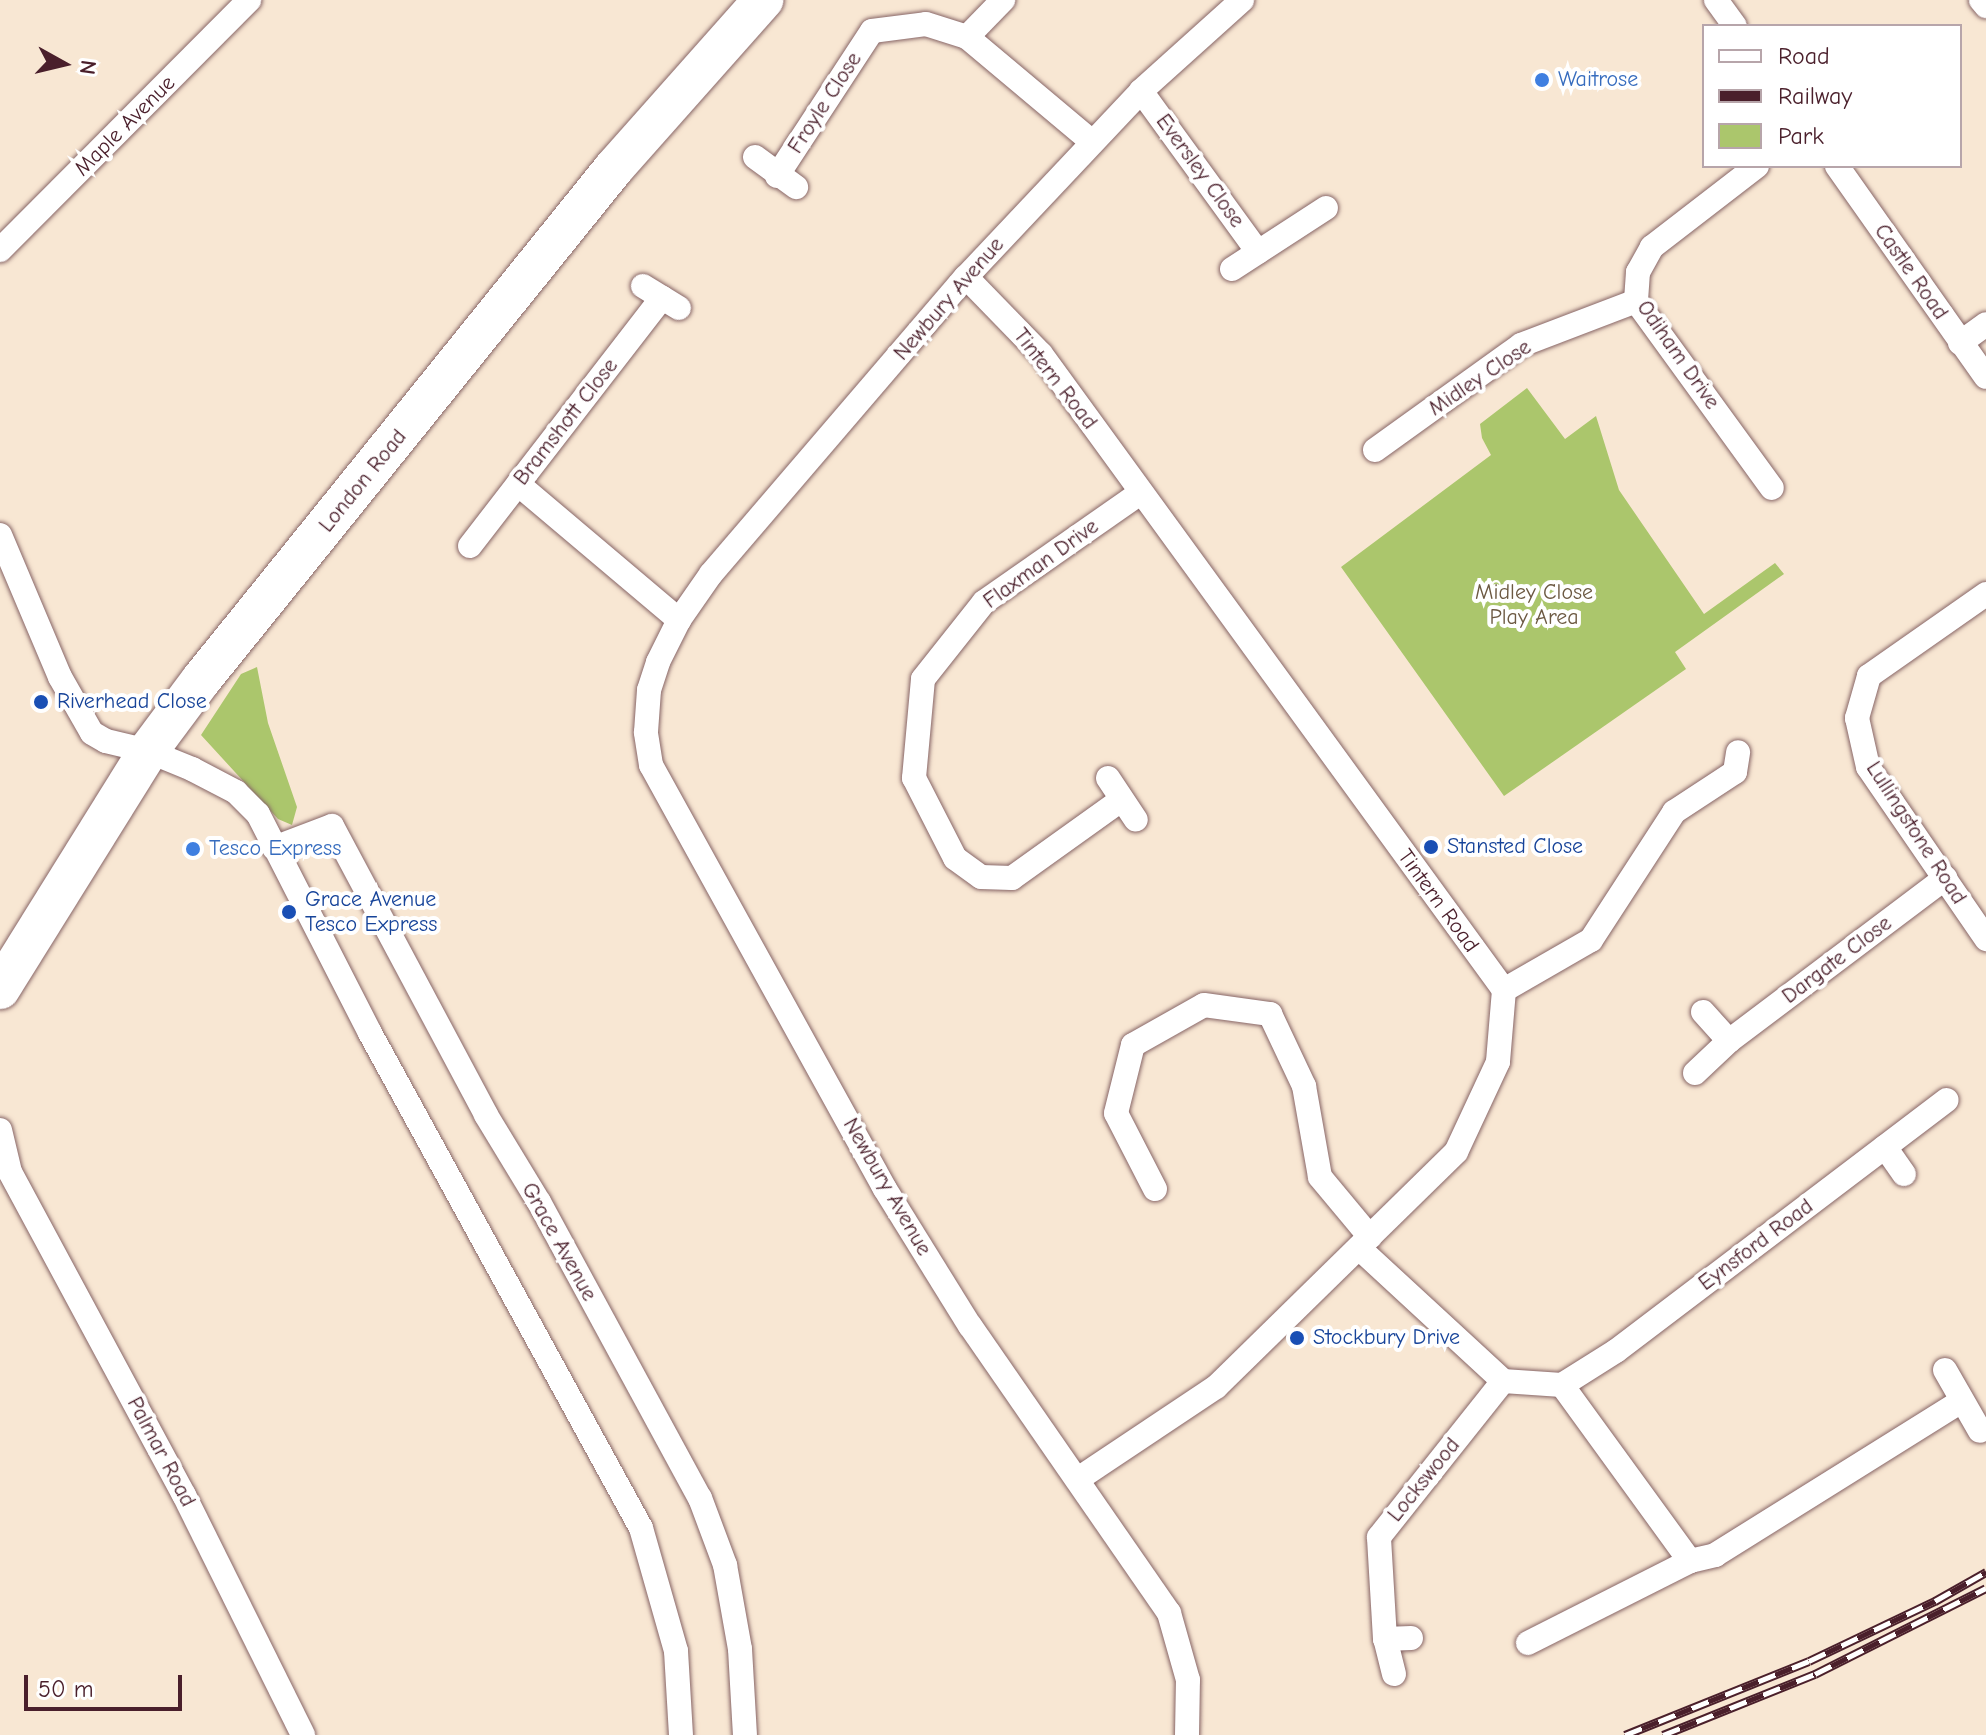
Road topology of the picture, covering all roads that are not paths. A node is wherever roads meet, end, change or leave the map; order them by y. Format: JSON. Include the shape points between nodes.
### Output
{"nodes":[{"id":1,"x":249,"y":0,"type":"edge"},
{"id":2,"x":763,"y":0,"type":"edge"},
{"id":3,"x":1003,"y":0,"type":"edge"},
{"id":4,"x":1242,"y":0,"type":"edge"},
{"id":5,"x":1716,"y":0,"type":"edge"},
{"id":6,"x":1981,"y":0,"type":"edge"},
{"id":7,"x":1986,"y":6,"type":"edge"},
{"id":8,"x":1734,"y":24,"type":"edge"},
{"id":9,"x":967,"y":37,"type":"junction"},
{"id":10,"x":1141,"y":91,"type":"junction"},
{"id":11,"x":1092,"y":142,"type":"junction"},
{"id":12,"x":755,"y":157,"type":"dead end"},
{"id":13,"x":1754,"y":168,"type":"edge"},
{"id":14,"x":1838,"y":168,"type":"edge"},
{"id":15,"x":1326,"y":208,"type":"dead end"},
{"id":16,"x":0,"y":250,"type":"edge"},
{"id":17,"x":1258,"y":252,"type":"junction"},
{"id":18,"x":1232,"y":269,"type":"dead end"},
{"id":19,"x":966,"y":277,"type":"junction"},
{"id":20,"x":661,"y":297,"type":"dead end"},
{"id":21,"x":1636,"y":301,"type":"junction"},
{"id":22,"x":1986,"y":324,"type":"edge"},
{"id":23,"x":1960,"y":343,"type":"junction"},
{"id":24,"x":1986,"y":377,"type":"edge"},
{"id":25,"x":1375,"y":450,"type":"dead end"},
{"id":26,"x":518,"y":484,"type":"junction"},
{"id":27,"x":1772,"y":488,"type":"dead end"},
{"id":28,"x":1140,"y":493,"type":"junction"},
{"id":29,"x":0,"y":537,"type":"edge"},
{"id":30,"x":470,"y":546,"type":"dead end"},
{"id":31,"x":1986,"y":594,"type":"edge"},
{"id":32,"x":679,"y":620,"type":"junction"},
{"id":33,"x":148,"y":751,"type":"junction"},
{"id":34,"x":1738,"y":752,"type":"dead end"},
{"id":35,"x":1108,"y":778,"type":"dead end"},
{"id":36,"x":1121,"y":800,"type":"junction"},
{"id":37,"x":1136,"y":820,"type":"dead end"},
{"id":38,"x":274,"y":848,"type":"junction"},
{"id":39,"x":1945,"y":878,"type":"junction"},
{"id":40,"x":1986,"y":939,"type":"edge"},
{"id":41,"x":0,"y":989,"type":"edge"},
{"id":42,"x":1504,"y":990,"type":"junction"},
{"id":43,"x":1703,"y":1012,"type":"dead end"},
{"id":44,"x":1729,"y":1041,"type":"junction"},
{"id":45,"x":1695,"y":1073,"type":"dead end"},
{"id":46,"x":1947,"y":1100,"type":"dead end"},
{"id":47,"x":0,"y":1130,"type":"edge"},
{"id":48,"x":1885,"y":1147,"type":"junction"},
{"id":49,"x":5,"y":1172,"type":"edge"},
{"id":50,"x":1904,"y":1174,"type":"dead end"},
{"id":51,"x":1155,"y":1189,"type":"dead end"},
{"id":52,"x":1364,"y":1243,"type":"junction"},
{"id":53,"x":1945,"y":1370,"type":"dead end"},
{"id":54,"x":1503,"y":1381,"type":"junction"},
{"id":55,"x":1562,"y":1385,"type":"junction"},
{"id":56,"x":1961,"y":1401,"type":"junction"},
{"id":57,"x":1980,"y":1431,"type":"dead end"},
{"id":58,"x":1078,"y":1479,"type":"junction"},
{"id":59,"x":1690,"y":1561,"type":"junction"},
{"id":60,"x":1411,"y":1638,"type":"dead end"},
{"id":61,"x":1385,"y":1639,"type":"junction"},
{"id":62,"x":1528,"y":1643,"type":"dead end"},
{"id":63,"x":1394,"y":1674,"type":"dead end"},
{"id":64,"x":303,"y":1735,"type":"edge"},
{"id":65,"x":681,"y":1735,"type":"edge"},
{"id":66,"x":745,"y":1735,"type":"edge"},
{"id":67,"x":1187,"y":1735,"type":"edge"}],
"edges":[{"from":1,"to":16,"type":"street","name":"Maple Avenue"},
{"from":2,"to":33,"type":"main road","name":"London Road","via":[[614,168]]},
{"from":3,"to":9,"type":"street"},
{"from":4,"to":10,"type":"street","name":"Newbury Avenue"},
{"from":5,"to":8,"type":"street"},
{"from":6,"to":7,"type":"street"},
{"from":9,"to":11,"type":"street","name":"Froyle Close"},
{"from":9,"to":12,"type":"street","name":"Froyle Close","via":[[926,24],[872,31],[786,182]]},
{"from":10,"to":11,"type":"street","name":"Newbury Avenue"},
{"from":10,"to":17,"type":"street","name":"Eversley Close"},
{"from":11,"to":19,"type":"street","name":"Newbury Avenue"},
{"from":13,"to":21,"type":"street","name":"Odiham Drive","via":[[1652,247],[1638,272]]},
{"from":14,"to":23,"type":"street","name":"Castle Road"},
{"from":15,"to":17,"type":"street","name":"Eversley Close"},
{"from":17,"to":18,"type":"street","name":"Eversley Close"},
{"from":19,"to":28,"type":"street","name":"Tintern Road","via":[[1041,354]]},
{"from":19,"to":32,"type":"street","name":"Newbury Avenue","via":[[711,574]]},
{"from":20,"to":26,"type":"street","name":"Bramshott Close"},
{"from":21,"to":25,"type":"street","name":"Midley Close","via":[[1521,345]]},
{"from":21,"to":27,"type":"street","name":"Odiham Drive"},
{"from":22,"to":23,"type":"street"},
{"from":23,"to":24,"type":"street","name":"Castle Road"},
{"from":26,"to":30,"type":"street","name":"Bramshott Close"},
{"from":26,"to":32,"type":"street"},
{"from":28,"to":36,"type":"street","name":"Flaxman Drive","via":[[984,602],[949,646],[923,679],[914,778],[955,858],[981,877],[1012,878]]},
{"from":28,"to":42,"type":"street","name":"Tintern Road"},
{"from":29,"to":33,"type":"street","via":[[83,721],[106,741]]},
{"from":31,"to":39,"type":"street","name":"Lullingstone Road","via":[[1869,676],[1857,718],[1868,767]]},
{"from":32,"to":58,"type":"street","name":"Newbury Avenue","via":[[649,690],[646,732],[651,765],[885,1189],[970,1326]]},
{"from":33,"to":38,"type":"street","via":[[236,792],[258,814]]},
{"from":33,"to":41,"type":"main road","name":"London Road"},
{"from":34,"to":42,"type":"street","via":[[1735,772],[1674,812],[1591,940]]},
{"from":35,"to":36,"type":"street"},
{"from":36,"to":37,"type":"street"},
{"from":38,"to":65,"type":"street","via":[[641,1528],[676,1651]]},
{"from":38,"to":66,"type":"street","name":"Grace Avenue","via":[[332,826],[700,1498],[725,1565],[740,1649]]},
{"from":39,"to":40,"type":"street","name":"Lullingstone Road"},
{"from":39,"to":44,"type":"street","name":"Dargate Close"},
{"from":42,"to":52,"type":"street","via":[[1498,1062],[1456,1152]]},
{"from":43,"to":44,"type":"street"},
{"from":44,"to":45,"type":"street","name":"Dargate Close"},
{"from":46,"to":48,"type":"street","name":"Eynsford Road"},
{"from":47,"to":49,"type":"street","name":"Palmar Road"},
{"from":48,"to":50,"type":"street"},
{"from":48,"to":55,"type":"street","name":"Eynsford Road","via":[[1616,1351]]},
{"from":49,"to":64,"type":"street","name":"Palmar Road","via":[[184,1495]]},
{"from":51,"to":52,"type":"street","via":[[1116,1113],[1133,1045],[1204,1005],[1270,1014],[1304,1086],[1320,1177]]},
{"from":52,"to":54,"type":"street"},
{"from":52,"to":58,"type":"street","via":[[1216,1387]]},
{"from":53,"to":56,"type":"street"},
{"from":54,"to":55,"type":"street"},
{"from":54,"to":61,"type":"street","name":"Lockswood","via":[[1379,1537]]},
{"from":55,"to":59,"type":"street"},
{"from":56,"to":57,"type":"street"},
{"from":56,"to":59,"type":"street","via":[[1715,1555]]},
{"from":58,"to":67,"type":"street","name":"Newbury Avenue","via":[[1169,1613],[1188,1680]]},
{"from":59,"to":62,"type":"street"},
{"from":60,"to":61,"type":"street"},
{"from":61,"to":63,"type":"street","name":"Lockswood"}]}
